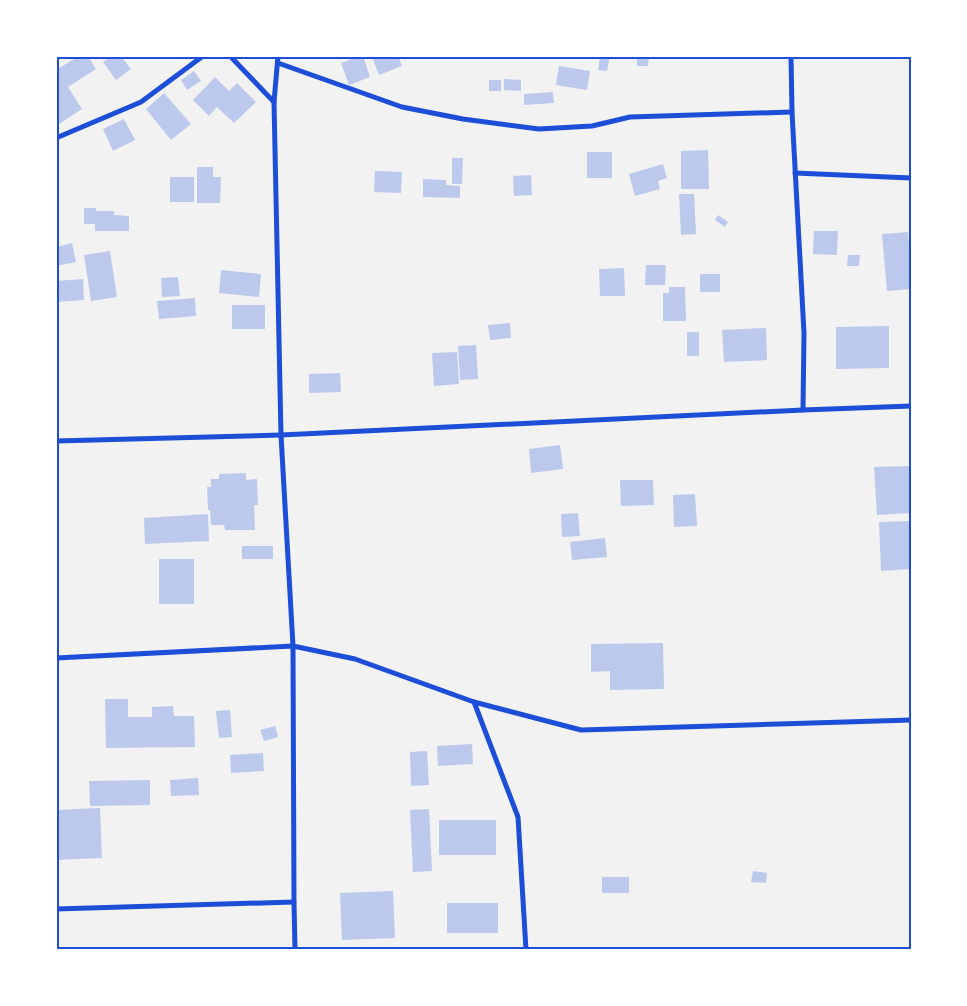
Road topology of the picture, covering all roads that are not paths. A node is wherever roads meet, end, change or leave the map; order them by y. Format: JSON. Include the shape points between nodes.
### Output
{"nodes":[{"id":1,"x":203,"y":56,"type":"edge"},
{"id":2,"x":230,"y":56,"type":"edge"},
{"id":3,"x":278,"y":56,"type":"edge"},
{"id":4,"x":791,"y":56,"type":"edge"},
{"id":5,"x":278,"y":63,"type":"junction"},
{"id":6,"x":274,"y":102,"type":"junction"},
{"id":7,"x":792,"y":112,"type":"junction"},
{"id":8,"x":56,"y":138,"type":"edge"},
{"id":9,"x":796,"y":173,"type":"junction"},
{"id":10,"x":911,"y":178,"type":"edge"},
{"id":11,"x":911,"y":406,"type":"edge"},
{"id":12,"x":803,"y":410,"type":"junction"},
{"id":13,"x":281,"y":435,"type":"junction"},
{"id":14,"x":56,"y":441,"type":"edge"},
{"id":15,"x":293,"y":646,"type":"junction"},
{"id":16,"x":56,"y":658,"type":"edge"},
{"id":17,"x":474,"y":702,"type":"junction"},
{"id":18,"x":911,"y":720,"type":"edge"},
{"id":19,"x":294,"y":902,"type":"junction"},
{"id":20,"x":56,"y":909,"type":"edge"},
{"id":21,"x":295,"y":950,"type":"edge"},
{"id":22,"x":526,"y":950,"type":"edge"}],
"edges":[{"from":1,"to":8,"type":"street","via":[[141,102]]},
{"from":2,"to":6,"type":"street"},
{"from":3,"to":5,"type":"street"},
{"from":4,"to":7,"type":"street"},
{"from":5,"to":6,"type":"street"},
{"from":5,"to":7,"type":"street","via":[[402,108],[463,120],[539,129],[592,126],[630,117]]},
{"from":6,"to":13,"type":"street"},
{"from":7,"to":9,"type":"street"},
{"from":9,"to":10,"type":"street"},
{"from":9,"to":12,"type":"street","via":[[804,333]]},
{"from":11,"to":12,"type":"street"},
{"from":12,"to":13,"type":"street"},
{"from":13,"to":14,"type":"street"},
{"from":13,"to":15,"type":"street"},
{"from":15,"to":16,"type":"street"},
{"from":15,"to":17,"type":"street","via":[[355,659]]},
{"from":15,"to":19,"type":"street"},
{"from":17,"to":18,"type":"street","via":[[580,730]]},
{"from":17,"to":22,"type":"street","via":[[518,817]]},
{"from":19,"to":20,"type":"street"},
{"from":19,"to":21,"type":"street"}]}
